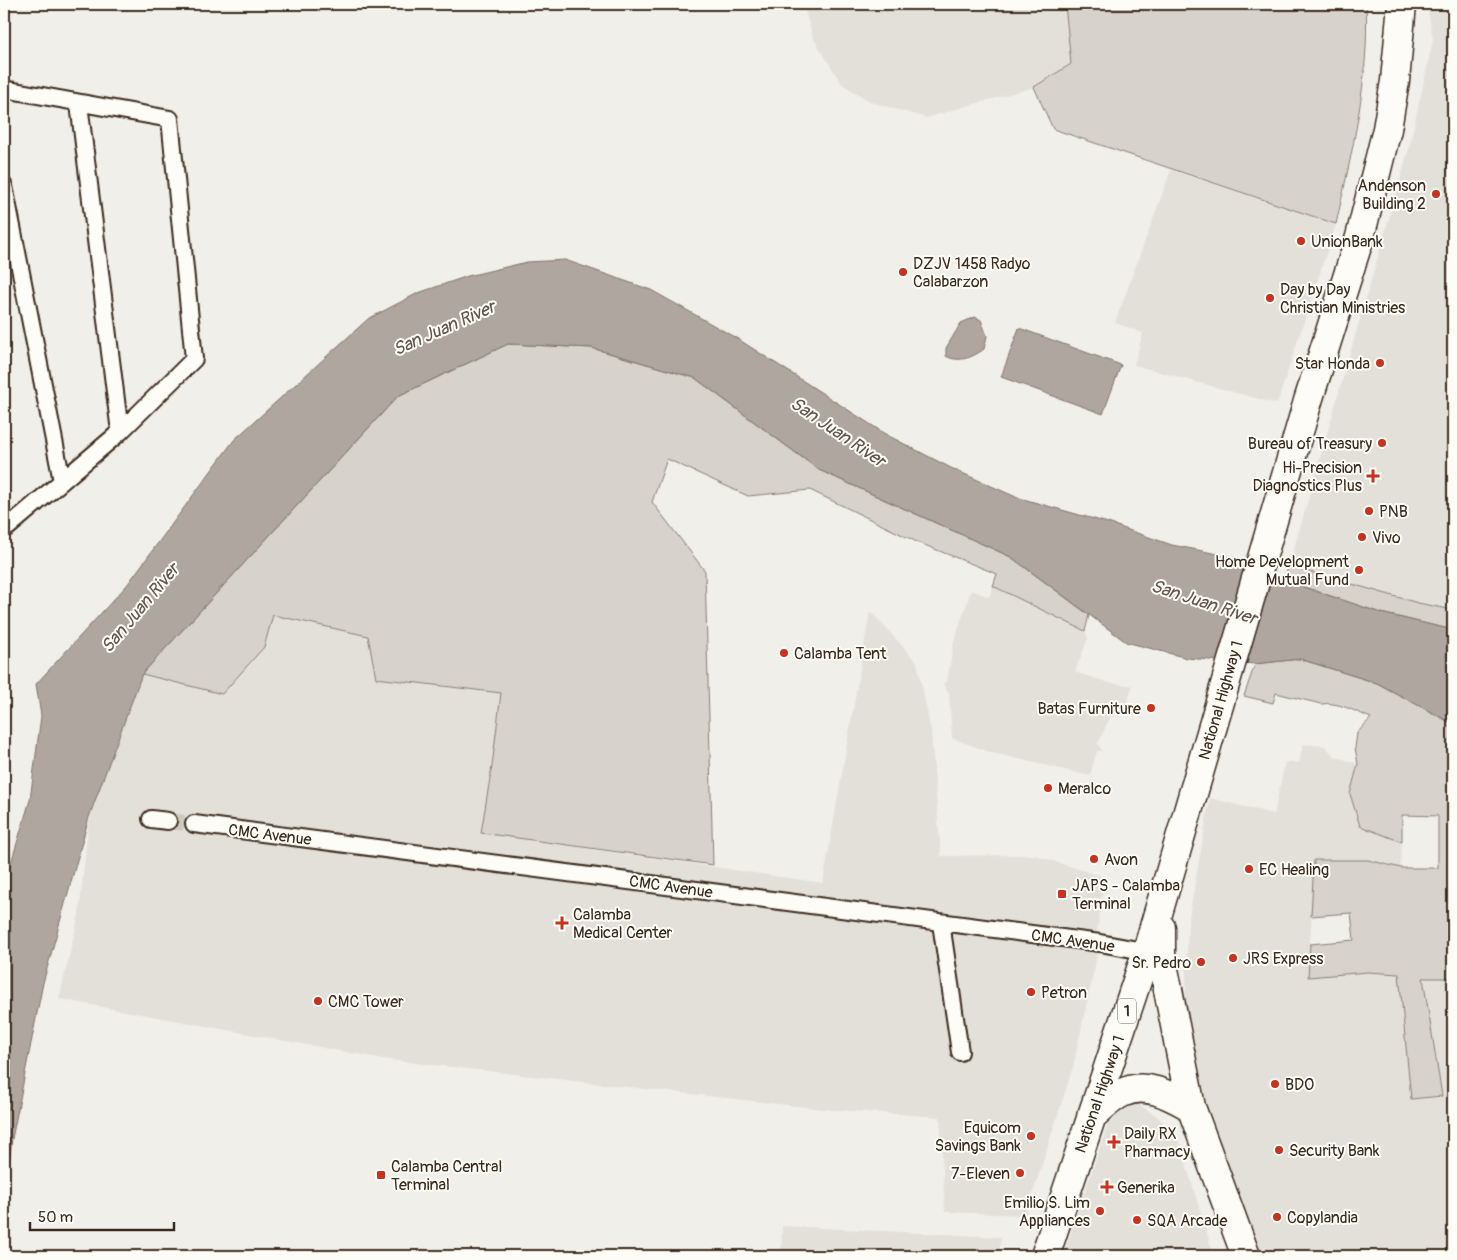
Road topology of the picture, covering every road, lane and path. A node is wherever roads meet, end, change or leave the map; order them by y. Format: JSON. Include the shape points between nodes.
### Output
{"nodes":[{"id":1,"x":1402,"y":4,"type":"edge"},
{"id":2,"x":4,"y":89,"type":"edge"},
{"id":3,"x":79,"y":104,"type":"junction"},
{"id":4,"x":4,"y":186,"type":"edge"},
{"id":5,"x":120,"y":432,"type":"junction"},
{"id":6,"x":62,"y":481,"type":"junction"},
{"id":7,"x":4,"y":526,"type":"edge"},
{"id":8,"x":150,"y":819,"type":"dead end"},
{"id":9,"x":168,"y":821,"type":"tunnel mouth"},
{"id":10,"x":194,"y":824,"type":"tunnel mouth"},
{"id":11,"x":941,"y":923,"type":"junction"},
{"id":12,"x":1154,"y":953,"type":"junction"},
{"id":13,"x":960,"y":1052,"type":"dead end"},
{"id":14,"x":1191,"y":1107,"type":"junction"},
{"id":15,"x":1091,"y":1117,"type":"junction"},
{"id":16,"x":1045,"y":1256,"type":"edge"},
{"id":17,"x":1246,"y":1256,"type":"edge"}],
"edges":[{"from":1,"to":12,"type":"highway","name":"National Highway 1","number":"1","via":[[1395,81],[1360,237],[1310,392],[1207,743],[1162,904]]},
{"from":2,"to":3,"type":"street"},
{"from":3,"to":5,"type":"street"},
{"from":3,"to":5,"type":"street","via":[[170,119],[194,359]]},
{"from":4,"to":6,"type":"street"},
{"from":5,"to":6,"type":"street"},
{"from":6,"to":7,"type":"street","via":[[8,527]]},
{"from":8,"to":9,"type":"street"},
{"from":10,"to":11,"type":"street","name":"CMC Avenue"},
{"from":11,"to":12,"type":"street","name":"CMC Avenue"},
{"from":11,"to":13,"type":"street"},
{"from":12,"to":14,"type":"highway","name":"National Highway 1","number":"1"},
{"from":12,"to":15,"type":"highway","name":"National Highway 1","number":"1"},
{"from":14,"to":15,"type":"highway","via":[[1166,1093],[1142,1088],[1122,1092]]},
{"from":14,"to":17,"type":"highway","name":"National Highway 1","number":"1"},
{"from":15,"to":16,"type":"highway","name":"National Highway 1","number":"1"}]}
